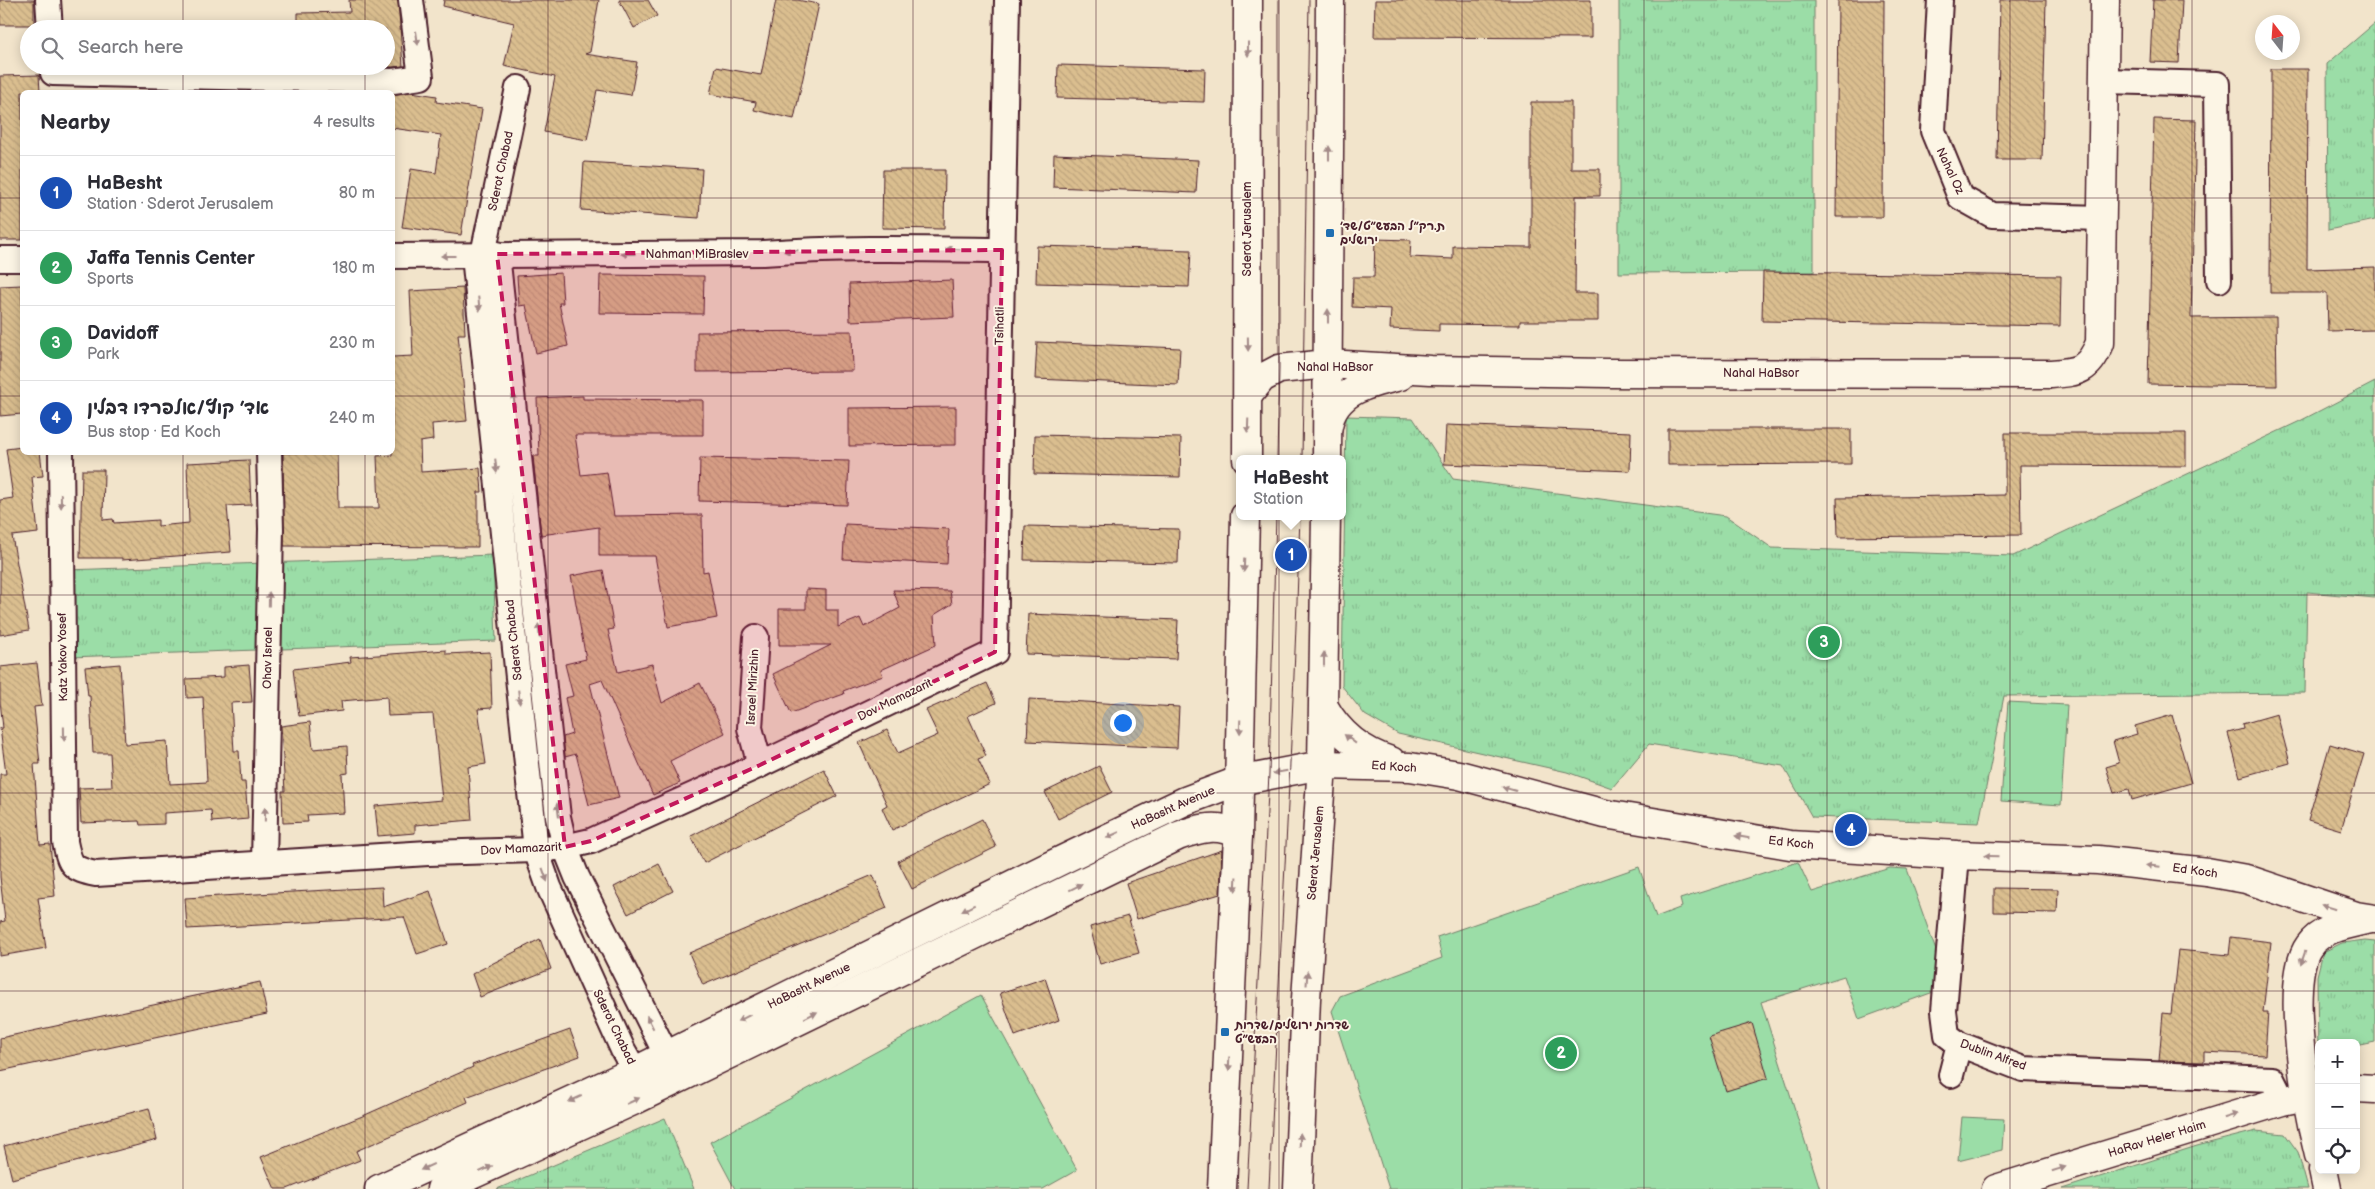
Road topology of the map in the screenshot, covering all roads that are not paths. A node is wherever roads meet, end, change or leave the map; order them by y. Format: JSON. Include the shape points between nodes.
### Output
{"nodes":[{"id":1,"x":48,"y":0,"type":"edge"},
{"id":2,"x":411,"y":0,"type":"edge"},
{"id":3,"x":1007,"y":0,"type":"edge"},
{"id":4,"x":1248,"y":0,"type":"edge"},
{"id":5,"x":1330,"y":0,"type":"edge"},
{"id":6,"x":1940,"y":0,"type":"edge"},
{"id":7,"x":2105,"y":0,"type":"edge"},
{"id":8,"x":49,"y":20,"type":"edge"},
{"id":9,"x":53,"y":77,"type":"edge"},
{"id":10,"x":2104,"y":81,"type":"junction"},
{"id":11,"x":518,"y":88,"type":"dead end"},
{"id":12,"x":2103,"y":218,"type":"junction"},
{"id":13,"x":1002,"y":250,"type":"junction"},
{"id":14,"x":485,"y":255,"type":"junction"},
{"id":15,"x":395,"y":256,"type":"edge"},
{"id":16,"x":20,"y":259,"type":"edge"},
{"id":17,"x":0,"y":260,"type":"edge"},
{"id":18,"x":2219,"y":280,"type":"dead end"},
{"id":19,"x":1328,"y":364,"type":"junction"},
{"id":20,"x":1431,"y":370,"type":"junction"},
{"id":21,"x":1249,"y":394,"type":"junction"},
{"id":22,"x":1327,"y":448,"type":"edge"},
{"id":23,"x":61,"y":455,"type":"edge"},
{"id":24,"x":269,"y":455,"type":"edge"},
{"id":25,"x":1247,"y":455,"type":"edge"},
{"id":26,"x":1245,"y":520,"type":"edge"},
{"id":27,"x":1326,"y":520,"type":"edge"},
{"id":28,"x":756,"y":637,"type":"dead end"},
{"id":29,"x":995,"y":652,"type":"joint"},
{"id":30,"x":1324,"y":707,"type":"junction"},
{"id":31,"x":760,"y":765,"type":"junction"},
{"id":32,"x":1322,"y":766,"type":"junction"},
{"id":33,"x":1410,"y":767,"type":"junction"},
{"id":34,"x":1238,"y":781,"type":"junction"},
{"id":35,"x":1238,"y":835,"type":"junction"},
{"id":36,"x":565,"y":847,"type":"junction"},
{"id":37,"x":536,"y":850,"type":"junction"},
{"id":38,"x":1957,"y":855,"type":"junction"},
{"id":39,"x":69,"y":862,"type":"joint"},
{"id":40,"x":264,"y":863,"type":"junction"},
{"id":41,"x":2373,"y":919,"type":"edge"},
{"id":42,"x":1959,"y":1044,"type":"junction"},
{"id":43,"x":667,"y":1056,"type":"junction"},
{"id":44,"x":635,"y":1071,"type":"junction"},
{"id":45,"x":1951,"y":1075,"type":"dead end"},
{"id":46,"x":2268,"y":1084,"type":"dead end"},
{"id":47,"x":666,"y":1085,"type":"junction"},
{"id":48,"x":2360,"y":1088,"type":"edge"},
{"id":49,"x":2375,"y":1089,"type":"edge"},
{"id":50,"x":2312,"y":1094,"type":"edge"},
{"id":51,"x":2316,"y":1129,"type":"edge"},
{"id":52,"x":2323,"y":1174,"type":"edge"},
{"id":53,"x":379,"y":1189,"type":"edge"},
{"id":54,"x":442,"y":1189,"type":"edge"},
{"id":55,"x":1222,"y":1189,"type":"edge"},
{"id":56,"x":1298,"y":1189,"type":"edge"},
{"id":57,"x":1996,"y":1189,"type":"edge"},
{"id":58,"x":2327,"y":1189,"type":"edge"}],
"edges":[{"from":1,"to":8,"type":"street"},
{"from":2,"to":9,"type":"street","one_way":true,"via":[[421,77],[393,81]]},
{"from":3,"to":13,"type":"street","name":"Tsihatli"},
{"from":4,"to":21,"type":"street","name":"Sderot Jerusalem","one_way":true},
{"from":19,"to":5,"type":"street","one_way":true},
{"from":6,"to":12,"type":"street","name":"Nahal Oz","via":[[1933,131],[1960,196],[1992,215]]},
{"from":7,"to":10,"type":"street"},
{"from":10,"to":12,"type":"street"},
{"from":10,"to":18,"type":"street","via":[[2217,84]]},
{"from":11,"to":14,"type":"street","name":"Sderot Chabad"},
{"from":12,"to":20,"type":"street","name":"Nahal HaBsor","via":[[2100,343],[2089,364],[2069,373]]},
{"from":13,"to":14,"type":"street","name":"Nahman MiBraslev","one_way":true,"via":[[877,248],[763,253]]},
{"from":13,"to":29,"type":"street","name":"Tsihatli"},
{"from":14,"to":15,"type":"street","name":"Nahman MiBraslev","one_way":true},
{"from":36,"to":14,"type":"street","name":"Sderot Chabad","one_way":true,"via":[[558,817]]},
{"from":14,"to":37,"type":"street","name":"Sderot Chabad","one_way":true},
{"from":16,"to":17,"type":"street"},
{"from":19,"to":20,"type":"street","name":"Nahal HaBsor"},
{"from":19,"to":21,"type":"street","name":"Nahal HaBsor","via":[[1279,369],[1262,378]]},
{"from":19,"to":22,"type":"street"},
{"from":20,"to":22,"type":"street","name":"Nahal HaBsor","via":[[1375,382],[1352,391],[1335,406],[1329,423]]},
{"from":21,"to":25,"type":"street","name":"Sderot Jerusalem","one_way":true},
{"from":23,"to":39,"type":"street","name":"Katz Yakov Yosef","one_way":true,"via":[[64,842]]},
{"from":40,"to":24,"type":"street","name":"Ohav Israel","one_way":true,"via":[[271,529]]},
{"from":26,"to":34,"type":"street","one_way":true},
{"from":30,"to":27,"type":"street","name":"Sderot Jerusalem","one_way":true},
{"from":28,"to":31,"type":"street","name":"Israel Mirizhin","via":[[750,728]]},
{"from":29,"to":31,"type":"street","name":"Dov Mamazarit"},
{"from":30,"to":32,"type":"street","name":"Sderot Jerusalem"},
{"from":33,"to":30,"type":"street","one_way":true,"via":[[1387,760],[1356,744],[1333,724]]},
{"from":31,"to":36,"type":"street","name":"Dov Mamazarit","via":[[592,841]]},
{"from":32,"to":33,"type":"street","name":"Ed Koch"},
{"from":32,"to":34,"type":"street","name":"Ed Koch","one_way":true},
{"from":56,"to":32,"type":"street","name":"Sderot Jerusalem","one_way":true,"via":[[1306,999]]},
{"from":38,"to":33,"type":"street","name":"Ed Koch","one_way":true,"via":[[1790,845],[1605,814],[1459,775]]},
{"from":34,"to":35,"type":"street"},
{"from":34,"to":43,"type":"street","name":"HaBasht Avenue","one_way":true,"via":[[1185,801],[1060,861]]},
{"from":47,"to":35,"type":"street","one_way":true,"via":[[1178,836],[1219,827]]},
{"from":35,"to":55,"type":"street","one_way":true},
{"from":36,"to":37,"type":"street","name":"Dov Mamazarit"},
{"from":43,"to":36,"type":"street","name":"Sderot Chabad","one_way":true},
{"from":37,"to":40,"type":"street","name":"Dov Mamazarit"},
{"from":37,"to":44,"type":"street","name":"Sderot Chabad","one_way":true,"via":[[549,886]]},
{"from":41,"to":38,"type":"street","name":"Ed Koch","one_way":true,"via":[[2246,879],[2207,872],[2098,860]]},
{"from":38,"to":42,"type":"street","name":"Dublin Alfred","via":[[1944,1011],[1947,1035]]},
{"from":39,"to":40,"type":"street","name":"Dov Mamazarit","via":[[78,870],[96,874]]},
{"from":41,"to":50,"type":"street","one_way":true,"via":[[2319,935],[2303,955],[2297,988]]},
{"from":42,"to":45,"type":"street"},
{"from":42,"to":46,"type":"street","name":"Dublin Alfred","via":[[2023,1069]]},
{"from":43,"to":44,"type":"street","name":"HaBasht Avenue"},
{"from":43,"to":47,"type":"street","name":"Sderot Chabad"},
{"from":44,"to":47,"type":"street","name":"Sderot Chabad"},
{"from":44,"to":53,"type":"street","name":"HaBasht Avenue","one_way":true},
{"from":54,"to":47,"type":"street","one_way":true},
{"from":48,"to":49,"type":"street"},
{"from":50,"to":51,"type":"street"},
{"from":57,"to":50,"type":"street","name":"HaRav Heler Haim","one_way":true},
{"from":52,"to":58,"type":"street"}]}
